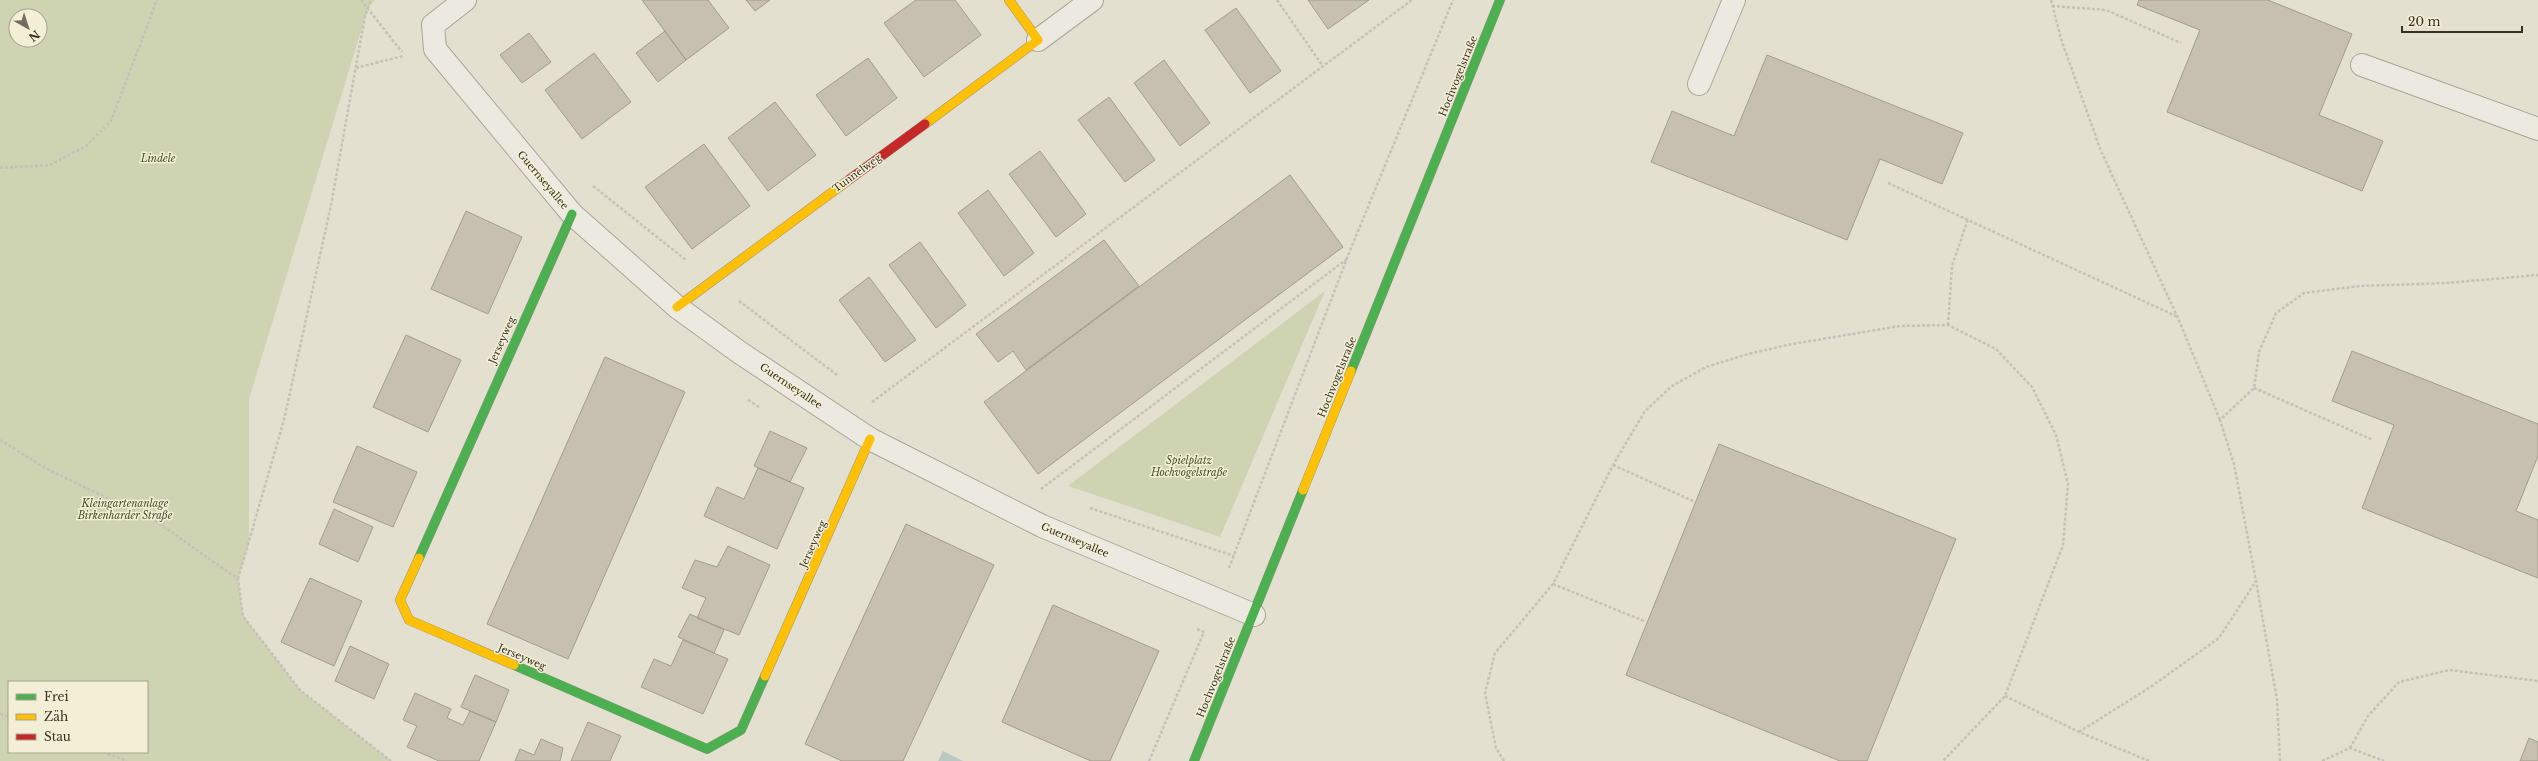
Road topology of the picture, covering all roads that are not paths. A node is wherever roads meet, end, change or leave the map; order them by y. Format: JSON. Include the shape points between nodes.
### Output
{"nodes":[{"id":1,"x":465,"y":0,"type":"edge"},
{"id":2,"x":1008,"y":0,"type":"edge"},
{"id":3,"x":1092,"y":0,"type":"edge"},
{"id":4,"x":1500,"y":0,"type":"edge"},
{"id":5,"x":1734,"y":0,"type":"edge"},
{"id":6,"x":1038,"y":40,"type":"junction"},
{"id":7,"x":2362,"y":65,"type":"dead end"},
{"id":8,"x":1699,"y":84,"type":"dead end"},
{"id":9,"x":2538,"y":129,"type":"edge"},
{"id":10,"x":572,"y":214,"type":"junction"},
{"id":11,"x":677,"y":307,"type":"junction"},
{"id":12,"x":870,"y":440,"type":"junction"},
{"id":13,"x":1254,"y":615,"type":"junction"},
{"id":14,"x":1194,"y":761,"type":"edge"}],
"edges":[{"from":1,"to":10,"type":"street","name":"Guernseyallee","via":[[433,25],[435,49]]},
{"from":2,"to":6,"type":"street"},
{"from":3,"to":6,"type":"street","name":"Tunnelweg"},
{"from":4,"to":13,"type":"street","name":"Hochvogelstraße"},
{"from":5,"to":8,"type":"street"},
{"from":6,"to":11,"type":"street","name":"Tunnelweg"},
{"from":7,"to":9,"type":"street"},
{"from":10,"to":11,"type":"street","name":"Guernseyallee"},
{"from":10,"to":12,"type":"street","name":"Jerseyweg","via":[[400,600],[409,620],[707,749],[741,730]]},
{"from":11,"to":12,"type":"street","name":"Guernseyallee"},
{"from":12,"to":13,"type":"street","name":"Guernseyallee","via":[[1042,526]]},
{"from":13,"to":14,"type":"street","name":"Hochvogelstraße"}]}
